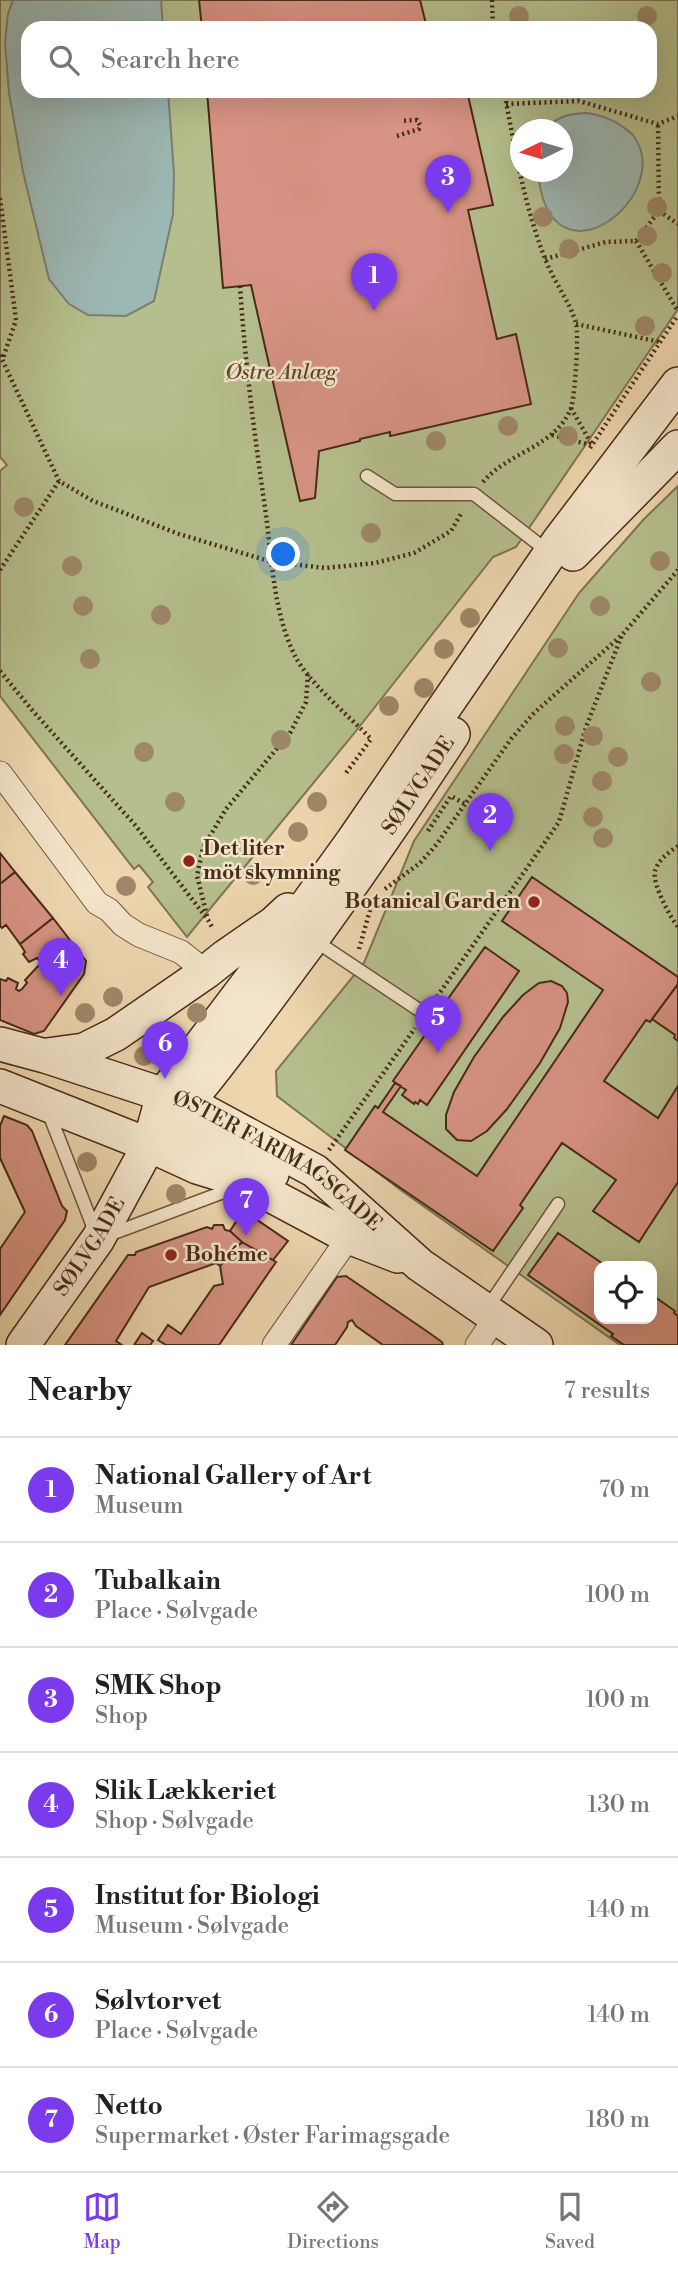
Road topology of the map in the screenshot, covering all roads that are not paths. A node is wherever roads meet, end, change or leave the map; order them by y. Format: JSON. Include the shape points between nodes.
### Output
{"nodes":[{"id":1,"x":678,"y":384,"type":"edge"},
{"id":2,"x":678,"y":419,"type":"edge"},
{"id":3,"x":678,"y":447,"type":"edge"},
{"id":4,"x":368,"y":476,"type":"dead end"},
{"id":5,"x":562,"y":554,"type":"junction"},
{"id":6,"x":0,"y":773,"type":"edge"},
{"id":7,"x":352,"y":842,"type":"junction"},
{"id":8,"x":313,"y":939,"type":"junction"},
{"id":9,"x":206,"y":972,"type":"junction"},
{"id":10,"x":425,"y":1014,"type":"dead end"},
{"id":11,"x":16,"y":1056,"type":"edge"},
{"id":12,"x":0,"y":1086,"type":"edge"},
{"id":13,"x":46,"y":1104,"type":"junction"},
{"id":14,"x":171,"y":1107,"type":"junction"},
{"id":15,"x":149,"y":1145,"type":"junction"},
{"id":16,"x":246,"y":1182,"type":"junction"},
{"id":17,"x":558,"y":1204,"type":"dead end"},
{"id":18,"x":356,"y":1226,"type":"junction"},
{"id":19,"x":97,"y":1239,"type":"junction"},
{"id":20,"x":491,"y":1314,"type":"junction"},
{"id":21,"x":23,"y":1345,"type":"edge"},
{"id":22,"x":274,"y":1345,"type":"edge"},
{"id":23,"x":477,"y":1345,"type":"edge"},
{"id":24,"x":536,"y":1345,"type":"edge"}],
"edges":[{"from":1,"to":5,"type":"street","name":"SØLVGADE"},
{"from":2,"to":5,"type":"street","name":"SØLVGADE"},
{"from":3,"to":5,"type":"street"},
{"from":4,"to":5,"type":"lane","via":[[395,494],[474,494]]},
{"from":5,"to":7,"type":"street","name":"SØLVGADE"},
{"from":5,"to":8,"type":"street","name":"SØLVGADE","via":[[399,818]]},
{"from":6,"to":9,"type":"street","via":[[97,904],[139,935],[181,952]]},
{"from":7,"to":9,"type":"street","name":"SØLVGADE","via":[[274,923]]},
{"from":7,"to":14,"type":"street","name":"SØLVGADE"},
{"from":8,"to":10,"type":"lane"},
{"from":8,"to":14,"type":"street","name":"SØLVGADE"},
{"from":9,"to":11,"type":"street","name":"SØLVGADE","via":[[117,1034],[84,1050]]},
{"from":11,"to":14,"type":"street","name":"ØSTER FARIMAGSGADE"},
{"from":12,"to":13,"type":"street","name":"ØSTER FARIMAGSGADE"},
{"from":13,"to":15,"type":"street","name":"ØSTER FARIMAGSGADE"},
{"from":13,"to":19,"type":"lane"},
{"from":14,"to":15,"type":"street","name":"SØLVGADE"},
{"from":14,"to":18,"type":"street","name":"ØSTER FARIMAGSGADE","via":[[214,1144],[280,1178]]},
{"from":15,"to":16,"type":"street","name":"ØSTER FARIMAGSGADE"},
{"from":15,"to":19,"type":"street","name":"SØLVGADE"},
{"from":16,"to":18,"type":"street","name":"ØSTER FARIMAGSGADE"},
{"from":16,"to":19,"type":"lane"},
{"from":17,"to":20,"type":"lane"},
{"from":18,"to":20,"type":"street","name":"ØSTER FARIMAGSGADE"},
{"from":18,"to":22,"type":"street"},
{"from":19,"to":21,"type":"street","name":"SØLVGADE"},
{"from":20,"to":23,"type":"street"},
{"from":20,"to":24,"type":"street","name":"ØSTER FARIMAGSGADE"}]}
